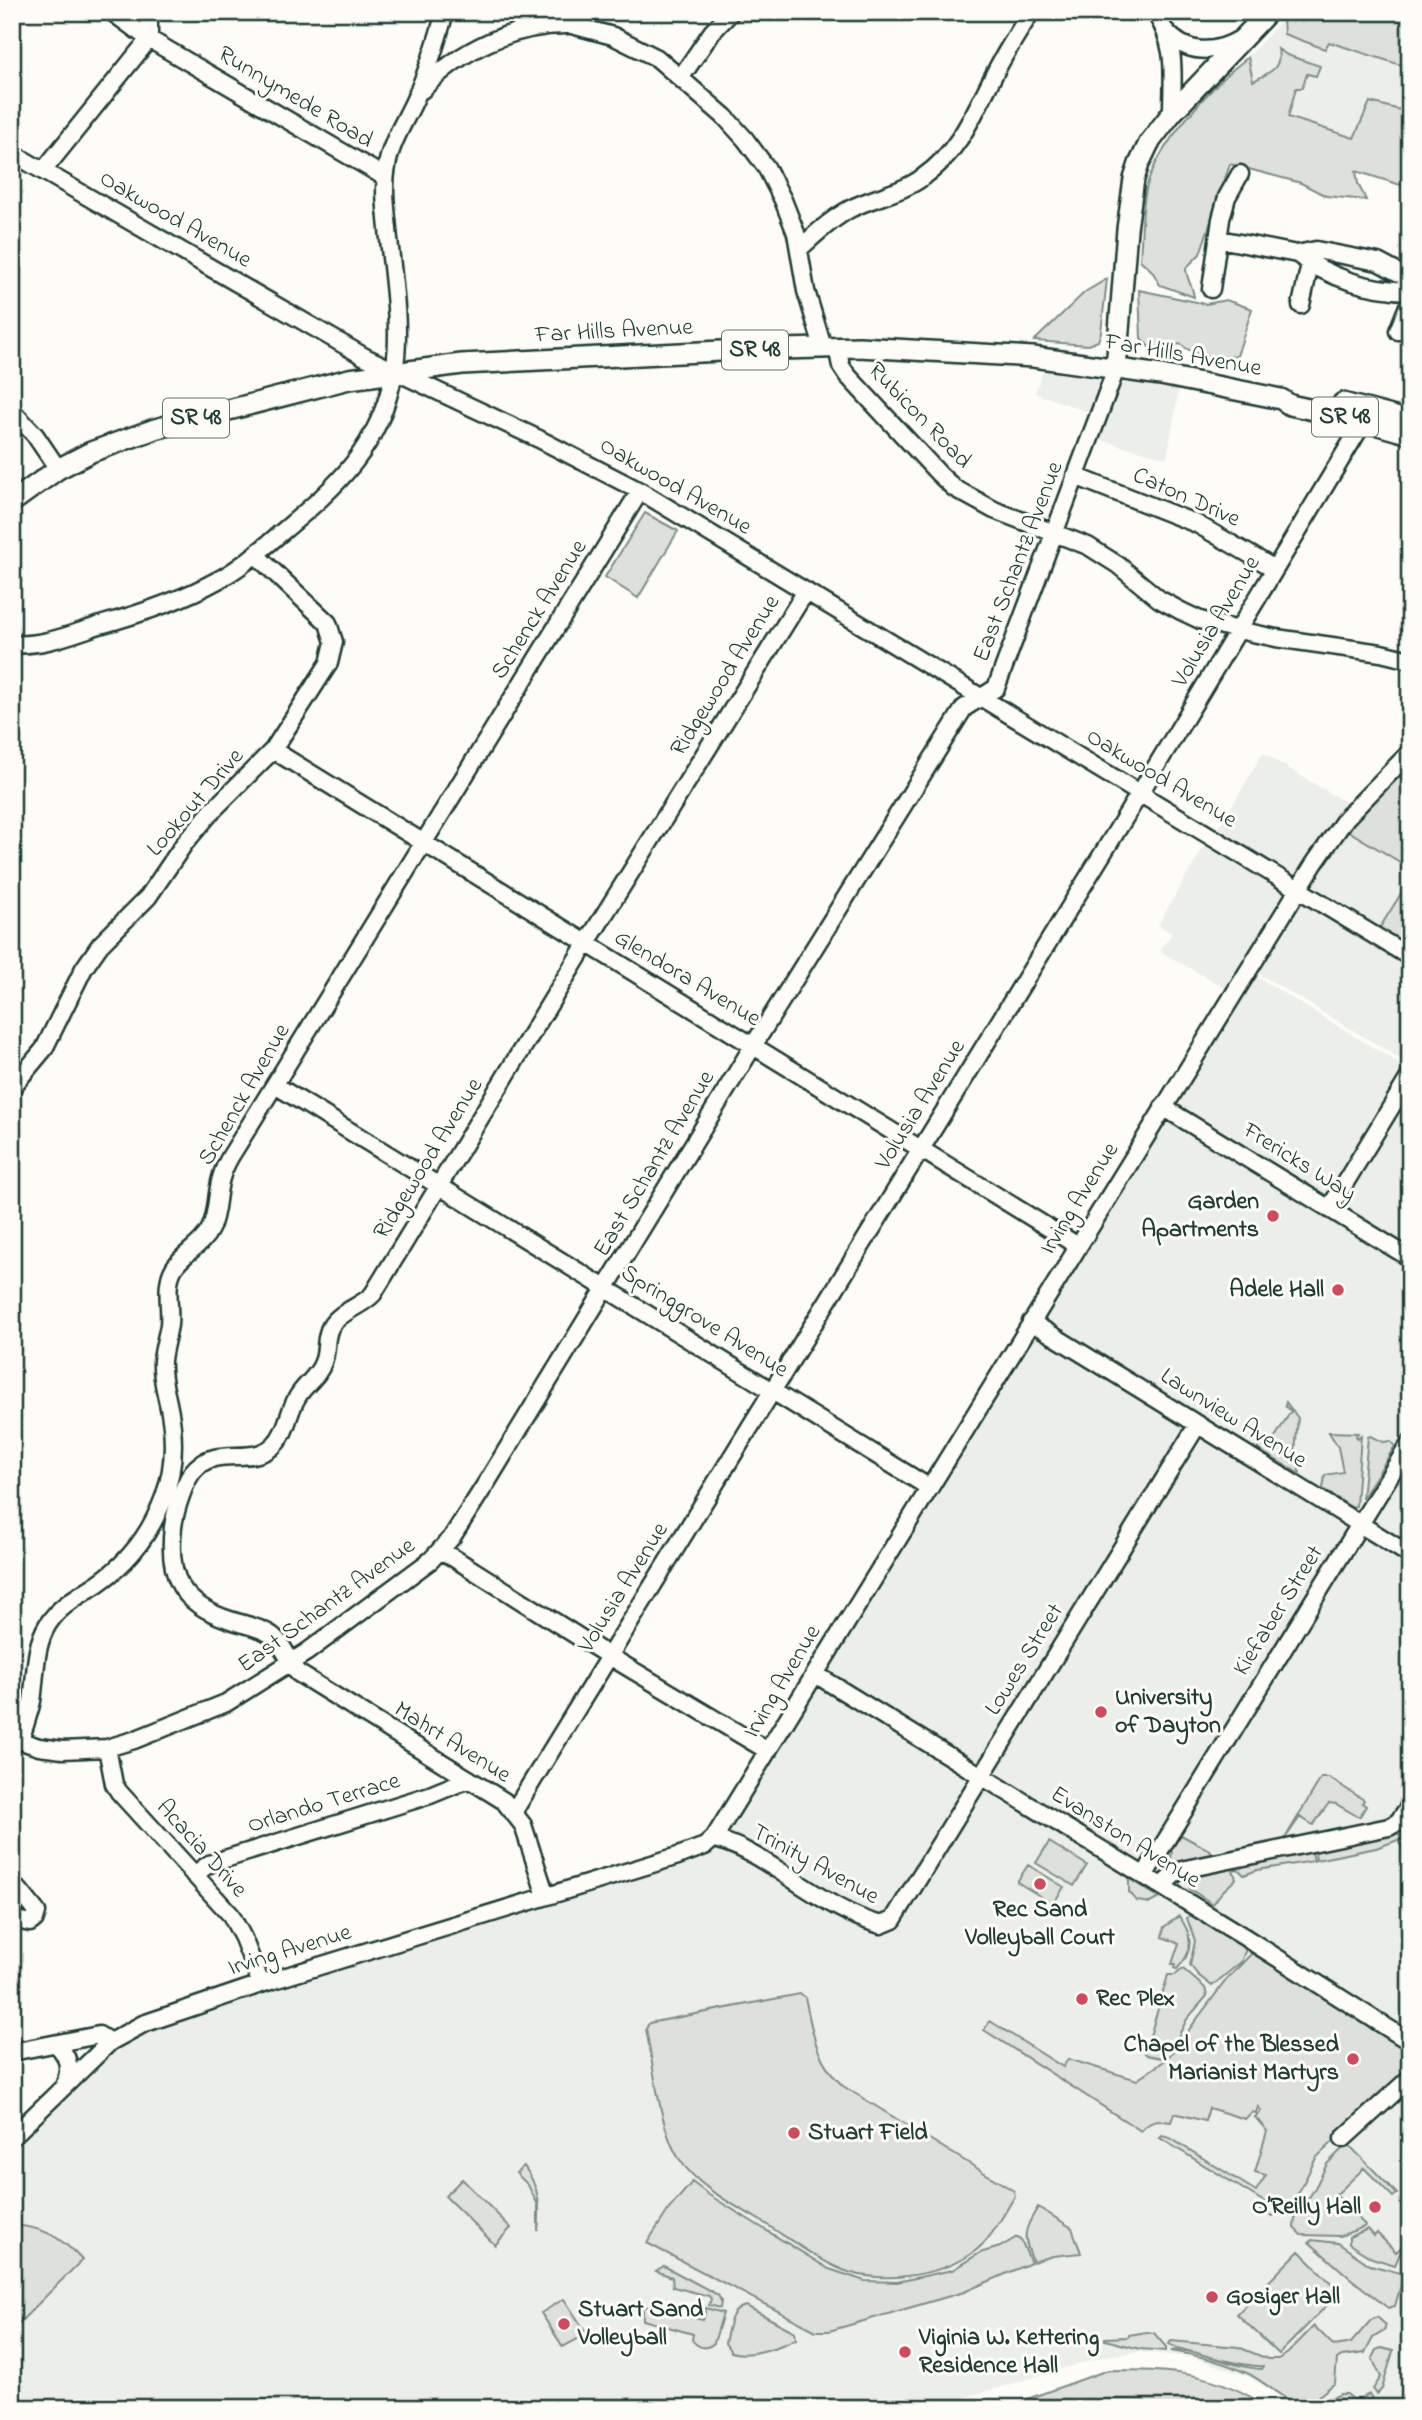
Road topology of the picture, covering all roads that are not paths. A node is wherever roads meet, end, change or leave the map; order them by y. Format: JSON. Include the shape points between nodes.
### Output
{"nodes":[{"id":1,"x":112,"y":12,"type":"edge"},
{"id":2,"x":149,"y":12,"type":"edge"},
{"id":3,"x":445,"y":12,"type":"edge"},
{"id":4,"x":549,"y":12,"type":"edge"},
{"id":5,"x":731,"y":12,"type":"edge"},
{"id":6,"x":1031,"y":12,"type":"edge"},
{"id":7,"x":1155,"y":12,"type":"edge"},
{"id":8,"x":1268,"y":12,"type":"edge"},
{"id":9,"x":572,"y":25,"type":"junction"},
{"id":10,"x":1165,"y":29,"type":"junction"},
{"id":11,"x":1248,"y":33,"type":"junction"},
{"id":12,"x":149,"y":39,"type":"junction"},
{"id":13,"x":681,"y":77,"type":"junction"},
{"id":14,"x":416,"y":97,"type":"junction"},
{"id":15,"x":1172,"y":113,"type":"junction"},
{"id":16,"x":12,"y":153,"type":"edge"},
{"id":17,"x":43,"y":171,"type":"junction"},
{"id":18,"x":1240,"y":174,"type":"dead end"},
{"id":19,"x":385,"y":177,"type":"junction"},
{"id":20,"x":1219,"y":239,"type":"junction"},
{"id":21,"x":799,"y":249,"type":"junction"},
{"id":22,"x":1303,"y":259,"type":"junction"},
{"id":23,"x":1410,"y":279,"type":"edge"},
{"id":24,"x":1211,"y":289,"type":"dead end"},
{"id":25,"x":1410,"y":290,"type":"edge"},
{"id":26,"x":1410,"y":301,"type":"edge"},
{"id":27,"x":1301,"y":305,"type":"dead end"},
{"id":28,"x":1398,"y":331,"type":"dead end"},
{"id":29,"x":830,"y":347,"type":"junction"},
{"id":30,"x":1116,"y":369,"type":"junction"},
{"id":31,"x":394,"y":372,"type":"junction"},
{"id":32,"x":1281,"y":399,"type":"junction"},
{"id":33,"x":12,"y":411,"type":"edge"},
{"id":34,"x":1364,"y":421,"type":"junction"},
{"id":35,"x":1410,"y":421,"type":"edge"},
{"id":36,"x":1410,"y":435,"type":"edge"},
{"id":37,"x":58,"y":469,"type":"junction"},
{"id":38,"x":1076,"y":476,"type":"junction"},
{"id":39,"x":640,"y":491,"type":"junction"},
{"id":40,"x":12,"y":502,"type":"edge"},
{"id":41,"x":1056,"y":533,"type":"junction"},
{"id":42,"x":255,"y":554,"type":"junction"},
{"id":43,"x":1275,"y":569,"type":"junction"},
{"id":44,"x":806,"y":591,"type":"junction"},
{"id":45,"x":1238,"y":630,"type":"junction"},
{"id":46,"x":12,"y":644,"type":"edge"},
{"id":47,"x":1410,"y":660,"type":"edge"},
{"id":48,"x":980,"y":697,"type":"junction"},
{"id":49,"x":273,"y":750,"type":"junction"},
{"id":50,"x":1410,"y":752,"type":"edge"},
{"id":51,"x":1140,"y":792,"type":"junction"},
{"id":52,"x":423,"y":843,"type":"junction"},
{"id":53,"x":1299,"y":889,"type":"junction"},
{"id":54,"x":586,"y":944,"type":"junction"},
{"id":55,"x":1410,"y":957,"type":"edge"},
{"id":56,"x":753,"y":1046,"type":"junction"},
{"id":57,"x":1410,"y":1076,"type":"edge"},
{"id":58,"x":14,"y":1085,"type":"dead end"},
{"id":59,"x":275,"y":1085,"type":"junction"},
{"id":60,"x":1164,"y":1107,"type":"junction"},
{"id":61,"x":920,"y":1149,"type":"junction"},
{"id":62,"x":439,"y":1184,"type":"junction"},
{"id":63,"x":1329,"y":1209,"type":"junction"},
{"id":64,"x":1078,"y":1246,"type":"junction"},
{"id":65,"x":1410,"y":1258,"type":"edge"},
{"id":66,"x":605,"y":1288,"type":"junction"},
{"id":67,"x":1031,"y":1322,"type":"junction"},
{"id":68,"x":771,"y":1391,"type":"junction"},
{"id":69,"x":1198,"y":1424,"type":"junction"},
{"id":70,"x":1410,"y":1443,"type":"edge"},
{"id":71,"x":195,"y":1469,"type":"junction"},
{"id":72,"x":171,"y":1475,"type":"junction"},
{"id":73,"x":930,"y":1488,"type":"junction"},
{"id":74,"x":1360,"y":1524,"type":"junction"},
{"id":75,"x":441,"y":1550,"type":"junction"},
{"id":76,"x":1410,"y":1555,"type":"edge"},
{"id":77,"x":609,"y":1656,"type":"junction"},
{"id":78,"x":290,"y":1663,"type":"junction"},
{"id":79,"x":815,"y":1674,"type":"junction"},
{"id":80,"x":16,"y":1740,"type":"edge"},
{"id":81,"x":107,"y":1748,"type":"junction"},
{"id":82,"x":768,"y":1751,"type":"junction"},
{"id":83,"x":981,"y":1776,"type":"junction"},
{"id":84,"x":468,"y":1779,"type":"junction"},
{"id":85,"x":1410,"y":1805,"type":"edge"},
{"id":86,"x":514,"y":1811,"type":"junction"},
{"id":87,"x":714,"y":1838,"type":"junction"},
{"id":88,"x":194,"y":1875,"type":"junction"},
{"id":89,"x":1144,"y":1875,"type":"junction"},
{"id":90,"x":12,"y":1886,"type":"edge"},
{"id":91,"x":1161,"y":1886,"type":"junction"},
{"id":92,"x":546,"y":1896,"type":"junction"},
{"id":93,"x":12,"y":1919,"type":"edge"},
{"id":94,"x":893,"y":1920,"type":"joint"},
{"id":95,"x":261,"y":1984,"type":"junction"},
{"id":96,"x":110,"y":2042,"type":"junction"},
{"id":97,"x":1410,"y":2042,"type":"edge"},
{"id":98,"x":57,"y":2045,"type":"junction"},
{"id":99,"x":12,"y":2052,"type":"edge"},
{"id":100,"x":1410,"y":2078,"type":"edge"},
{"id":101,"x":63,"y":2088,"type":"junction"},
{"id":102,"x":12,"y":2137,"type":"edge"},
{"id":103,"x":1343,"y":2139,"type":"dead end"}],
"edges":[{"from":1,"to":12,"type":"street","name":"Runnymede Road"},
{"from":2,"to":12,"type":"street"},
{"from":3,"to":14,"type":"street"},
{"from":4,"to":9,"type":"street","name":"Rubicon Road"},
{"from":5,"to":13,"type":"street"},
{"from":6,"to":21,"type":"street","via":[[966,130],[942,161],[908,186],[850,209]]},
{"from":7,"to":10,"type":"street"},
{"from":8,"to":11,"type":"main road"},
{"from":9,"to":13,"type":"street","name":"Rubicon Road","via":[[637,46]]},
{"from":9,"to":14,"type":"street","name":"Rubicon Road","via":[[527,29],[480,46],[438,74]]},
{"from":10,"to":11,"type":"street","via":[[1181,45],[1206,51],[1232,44]]},
{"from":10,"to":15,"type":"street","via":[[1174,62]]},
{"from":11,"to":15,"type":"main road"},
{"from":12,"to":17,"type":"street"},
{"from":12,"to":19,"type":"street","name":"Runnymede Road"},
{"from":13,"to":21,"type":"street","name":"Rubicon Road","via":[[761,158],[783,200]]},
{"from":14,"to":19,"type":"street","via":[[393,144]]},
{"from":15,"to":30,"type":"main road","via":[[1149,143],[1134,179]]},
{"from":16,"to":17,"type":"street","name":"Oakwood Avenue"},
{"from":17,"to":31,"type":"street","name":"Oakwood Avenue"},
{"from":18,"to":20,"type":"street","via":[[1227,197]]},
{"from":19,"to":31,"type":"street"},
{"from":20,"to":22,"type":"street"},
{"from":20,"to":24,"type":"street"},
{"from":21,"to":29,"type":"street","name":"Rubicon Road","via":[[806,291]]},
{"from":22,"to":23,"type":"street","via":[[1316,250],[1378,261]]},
{"from":22,"to":25,"type":"street","via":[[1346,281],[1379,290]]},
{"from":22,"to":27,"type":"street"},
{"from":26,"to":28,"type":"street"},
{"from":29,"to":30,"type":"main road","name":"Far Hills Avenue","number":"SR 48","via":[[1033,356]]},
{"from":29,"to":31,"type":"main road","name":"Far Hills Avenue","number":"SR 48","via":[[474,363]]},
{"from":29,"to":41,"type":"street","name":"Rubicon Road","via":[[847,375],[954,488],[994,510]]},
{"from":30,"to":32,"type":"main road","name":"Far Hills Avenue","number":"SR 48"},
{"from":30,"to":38,"type":"street","name":"East Schantz Avenue"},
{"from":31,"to":37,"type":"main road","name":"Far Hills Avenue","number":"SR 48","via":[[307,388],[154,429]]},
{"from":31,"to":39,"type":"street","name":"Oakwood Avenue"},
{"from":31,"to":42,"type":"street","via":[[363,453],[330,490]]},
{"from":32,"to":34,"type":"main road","name":"Far Hills Avenue","number":"SR 48"},
{"from":32,"to":35,"type":"main road","name":"Far Hills Avenue","number":"SR 48","via":[[1296,392]]},
{"from":33,"to":37,"type":"street"},
{"from":34,"to":36,"type":"main road","name":"Far Hills Avenue","number":"SR 48"},
{"from":34,"to":43,"type":"street","name":"Volusia Avenue"},
{"from":37,"to":40,"type":"main road","name":"Far Hills Avenue","number":"SR 48"},
{"from":38,"to":41,"type":"street","name":"East Schantz Avenue"},
{"from":38,"to":43,"type":"street","name":"Caton Drive","via":[[1197,524]]},
{"from":39,"to":44,"type":"street","name":"Oakwood Avenue"},
{"from":39,"to":52,"type":"street","name":"Schenck Avenue"},
{"from":41,"to":45,"type":"street","name":"Rubicon Road","via":[[1100,553],[1181,611]]},
{"from":41,"to":48,"type":"street","name":"East Schantz Avenue","via":[[996,688]]},
{"from":42,"to":46,"type":"street","via":[[217,581],[160,605],[45,641]]},
{"from":42,"to":49,"type":"street","name":"Lookout Drive","via":[[321,615],[334,642],[329,663]]},
{"from":43,"to":45,"type":"street","name":"Volusia Avenue"},
{"from":44,"to":48,"type":"street","name":"Oakwood Avenue"},
{"from":44,"to":54,"type":"street","name":"Ridgewood Avenue"},
{"from":45,"to":47,"type":"street","name":"Rubicon Road"},
{"from":45,"to":51,"type":"street","name":"Volusia Avenue"},
{"from":48,"to":51,"type":"street","name":"Oakwood Avenue"},
{"from":48,"to":56,"type":"street","name":"East Schantz Avenue","via":[[964,708]]},
{"from":49,"to":52,"type":"street","name":"Glendora Avenue"},
{"from":49,"to":58,"type":"street","name":"Lookout Drive","via":[[212,811],[148,897],[100,945],[44,1049]]},
{"from":50,"to":53,"type":"street","name":"Irving Avenue","via":[[1346,818]]},
{"from":51,"to":53,"type":"street","name":"Oakwood Avenue"},
{"from":51,"to":61,"type":"street","name":"Volusia Avenue"},
{"from":52,"to":54,"type":"street","name":"Glendora Avenue"},
{"from":52,"to":59,"type":"street","name":"Schenck Avenue"},
{"from":53,"to":55,"type":"street","name":"Oakwood Avenue"},
{"from":53,"to":60,"type":"street","name":"Irving Avenue"},
{"from":54,"to":56,"type":"street","name":"Glendora Avenue"},
{"from":54,"to":62,"type":"street","name":"Ridgewood Avenue"},
{"from":56,"to":61,"type":"street","name":"Glendora Avenue"},
{"from":56,"to":66,"type":"street","name":"East Schantz Avenue"},
{"from":57,"to":63,"type":"street"},
{"from":59,"to":62,"type":"street","name":"Springgrove Avenue"},
{"from":59,"to":72,"type":"street","name":"Schenck Avenue","via":[[226,1165],[210,1229],[177,1263],[168,1282],[169,1326],[162,1378],[172,1430]]},
{"from":60,"to":63,"type":"street","name":"Frericks Way"},
{"from":60,"to":64,"type":"street","name":"Irving Avenue"},
{"from":61,"to":64,"type":"street","name":"Glendora Avenue"},
{"from":61,"to":68,"type":"street","name":"Volusia Avenue"},
{"from":62,"to":66,"type":"street","name":"Springgrove Avenue"},
{"from":62,"to":71,"type":"street","name":"Ridgewood Avenue","via":[[373,1294],[330,1327],[324,1362],[297,1397],[276,1443],[261,1453],[213,1457]]},
{"from":63,"to":65,"type":"street","name":"Frericks Way"},
{"from":64,"to":67,"type":"street","name":"Irving Avenue"},
{"from":66,"to":68,"type":"street","name":"Springgrove Avenue"},
{"from":66,"to":75,"type":"street","name":"East Schantz Avenue"},
{"from":67,"to":69,"type":"street","name":"Lawnview Avenue"},
{"from":67,"to":73,"type":"street","name":"Irving Avenue"},
{"from":68,"to":73,"type":"street","name":"Springgrove Avenue"},
{"from":68,"to":77,"type":"street","name":"Volusia Avenue"},
{"from":69,"to":74,"type":"street","name":"Lawnview Avenue"},
{"from":69,"to":83,"type":"street","name":"Lowes Street"},
{"from":70,"to":74,"type":"street","name":"Kiefaber Street"},
{"from":71,"to":72,"type":"street","name":"Ridgewood Avenue"},
{"from":71,"to":78,"type":"street","via":[[174,1520],[172,1557],[179,1585],[202,1609],[270,1634]]},
{"from":72,"to":80,"type":"street","name":"Schenck Avenue","via":[[156,1517],[130,1555],[62,1607],[43,1633],[31,1704]]},
{"from":73,"to":79,"type":"street","name":"Irving Avenue"},
{"from":74,"to":76,"type":"street","name":"Lawnview Avenue"},
{"from":74,"to":89,"type":"street","name":"Kiefaber Street"},
{"from":75,"to":77,"type":"street"},
{"from":75,"to":78,"type":"street","name":"East Schantz Avenue"},
{"from":77,"to":82,"type":"street"},
{"from":77,"to":86,"type":"street","name":"Volusia Avenue"},
{"from":78,"to":81,"type":"street","name":"East Schantz Avenue","via":[[226,1703]]},
{"from":78,"to":84,"type":"street","name":"Mahrt Avenue","via":[[298,1673]]},
{"from":79,"to":82,"type":"street","name":"Irving Avenue"},
{"from":79,"to":83,"type":"street","name":"Evanston Avenue"},
{"from":80,"to":81,"type":"street","name":"East Schantz Avenue","via":[[63,1750]]},
{"from":81,"to":88,"type":"street","name":"Acacia Drive","via":[[119,1792]]},
{"from":82,"to":87,"type":"street","name":"Irving Avenue"},
{"from":83,"to":89,"type":"street","name":"Evanston Avenue"},
{"from":83,"to":94,"type":"street","name":"Lowes Street"},
{"from":84,"to":86,"type":"street","name":"Mahrt Avenue"},
{"from":84,"to":88,"type":"street","name":"Orlando Terrace","via":[[430,1796],[209,1864]]},
{"from":85,"to":91,"type":"street","via":[[1395,1824],[1185,1869]]},
{"from":86,"to":92,"type":"street","name":"Mahrt Avenue"},
{"from":87,"to":92,"type":"street","name":"Irving Avenue","via":[[678,1857]]},
{"from":87,"to":94,"type":"street","name":"Trinity Avenue","via":[[744,1850],[861,1920],[881,1925]]},
{"from":88,"to":95,"type":"street","name":"Acacia Drive","via":[[235,1921]]},
{"from":89,"to":91,"type":"street","name":"Evanston Avenue"},
{"from":90,"to":93,"type":"street","via":[[37,1912],[30,1923]]},
{"from":91,"to":97,"type":"street","name":"Evanston Avenue"},
{"from":92,"to":95,"type":"street","name":"Irving Avenue"},
{"from":95,"to":96,"type":"street","name":"Irving Avenue","via":[[169,2014]]},
{"from":96,"to":98,"type":"street","via":[[99,2035]]},
{"from":96,"to":101,"type":"street","name":"Irving Avenue"},
{"from":98,"to":99,"type":"street"},
{"from":98,"to":101,"type":"street","via":[[69,2068]]},
{"from":100,"to":103,"type":"street"},
{"from":101,"to":102,"type":"street","name":"Irving Avenue"}]}
